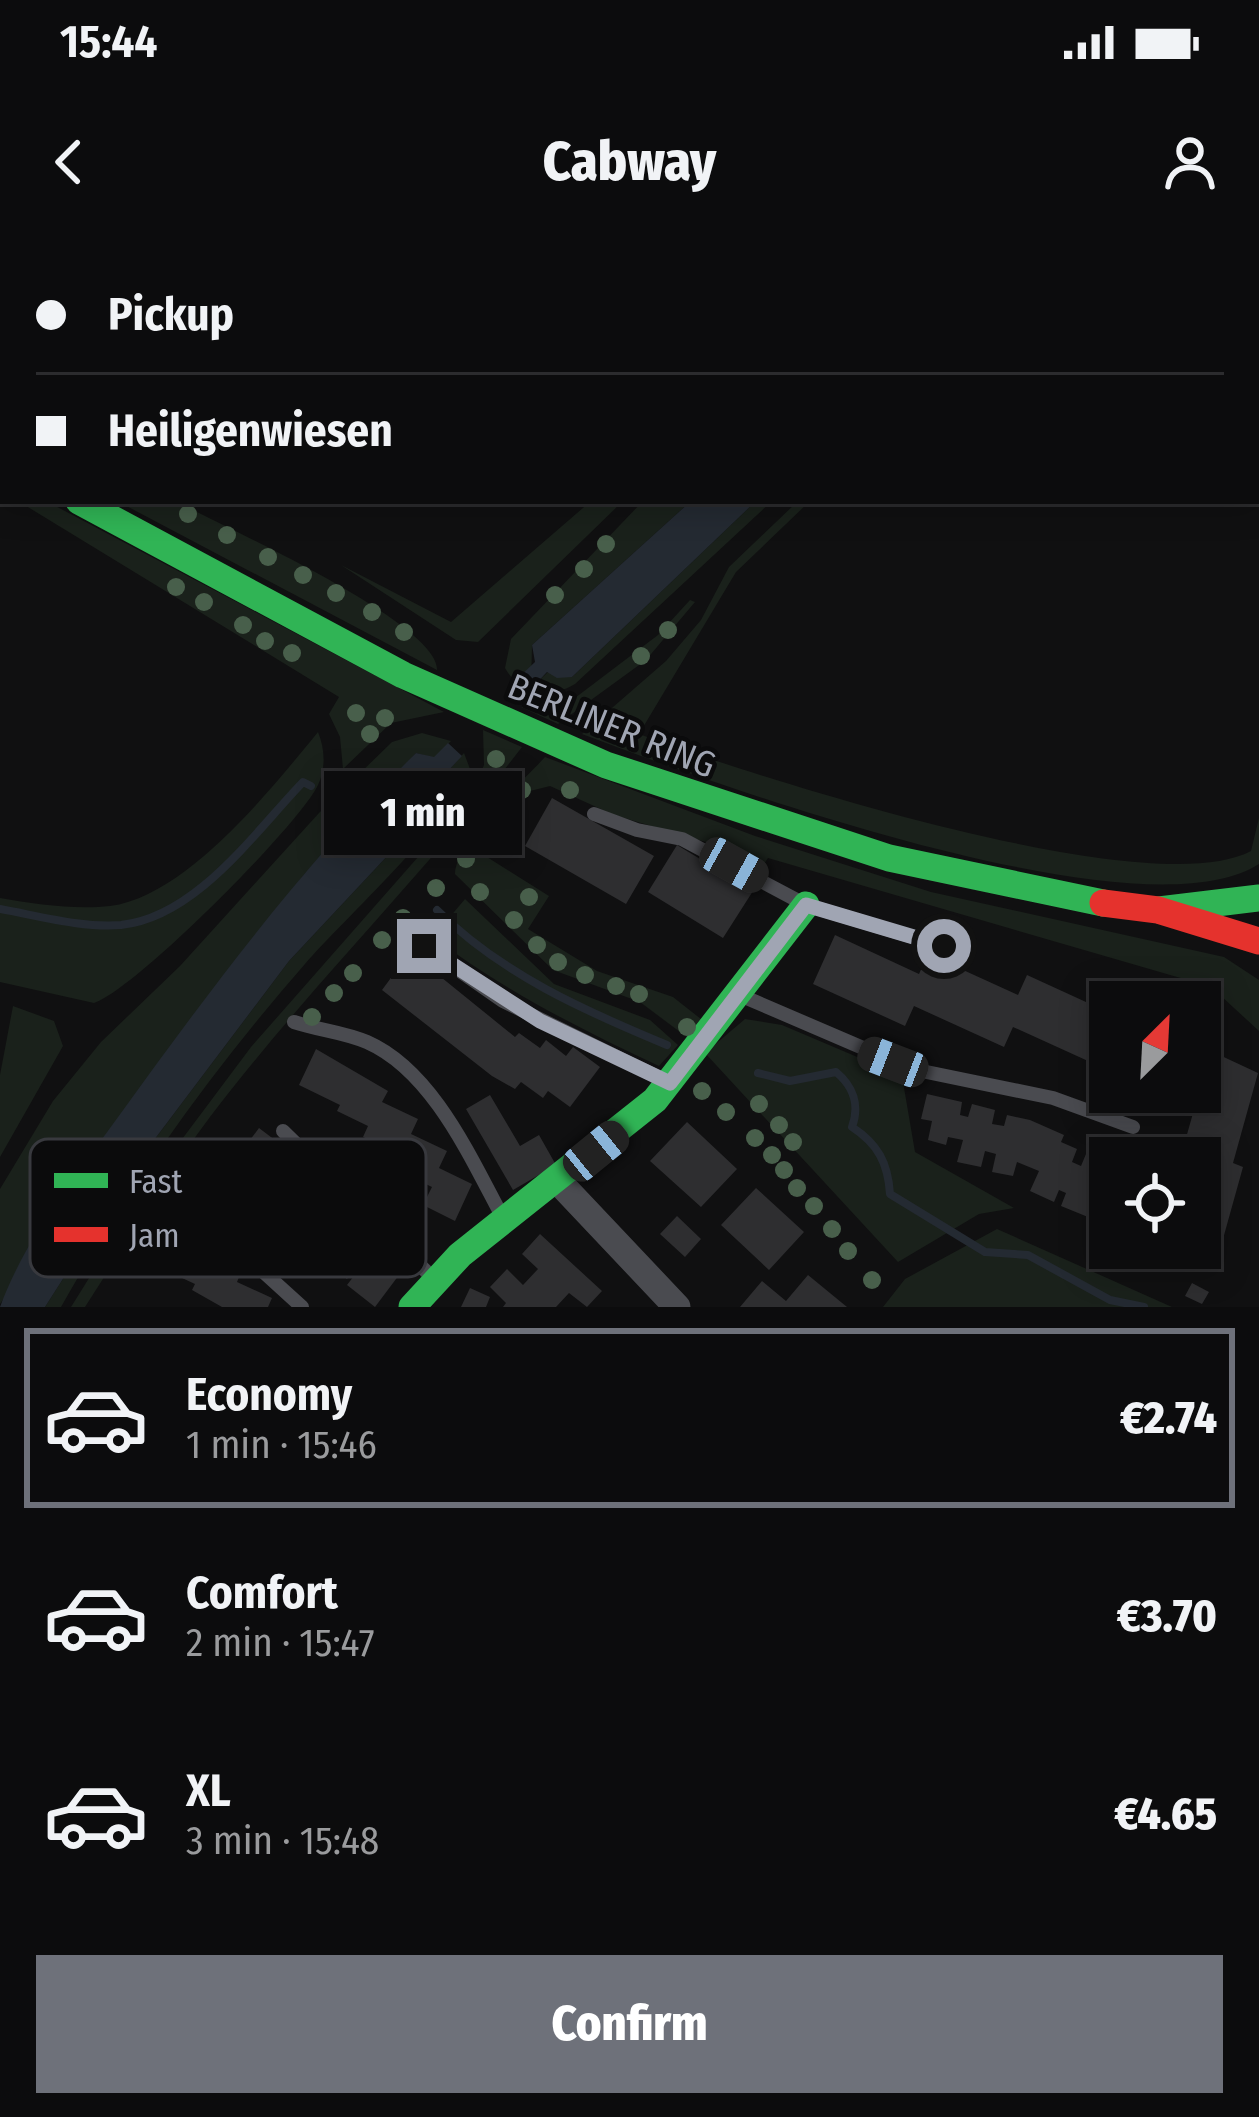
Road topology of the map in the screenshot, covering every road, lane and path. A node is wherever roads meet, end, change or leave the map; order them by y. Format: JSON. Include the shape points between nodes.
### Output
{"nodes":[{"id":1,"x":85,"y":504,"type":"edge"},
{"id":2,"x":594,"y":814,"type":"dead end"},
{"id":3,"x":1259,"y":898,"type":"edge"},
{"id":4,"x":806,"y":905,"type":"junction"},
{"id":5,"x":1158,"y":910,"type":"junction"},
{"id":6,"x":1259,"y":940,"type":"edge"},
{"id":7,"x":424,"y":946,"type":"dead end"},
{"id":8,"x":944,"y":946,"type":"dead end"},
{"id":9,"x":741,"y":995,"type":"junction"},
{"id":10,"x":294,"y":1022,"type":"dead end"},
{"id":11,"x":670,"y":1083,"type":"junction"},
{"id":12,"x":1133,"y":1127,"type":"dead end"},
{"id":13,"x":283,"y":1131,"type":"dead end"},
{"id":14,"x":291,"y":1139,"type":"edge"},
{"id":15,"x":557,"y":1180,"type":"junction"},
{"id":16,"x":503,"y":1218,"type":"junction"},
{"id":17,"x":426,"y":1271,"type":"edge"},
{"id":18,"x":269,"y":1277,"type":"edge"},
{"id":19,"x":435,"y":1280,"type":"junction"},
{"id":20,"x":302,"y":1307,"type":"edge"},
{"id":21,"x":412,"y":1307,"type":"edge"},
{"id":22,"x":677,"y":1307,"type":"edge"}],
"edges":[{"from":1,"to":5,"type":"main road","name":"BERLINER RING","via":[[404,675],[606,765],[889,858]]},
{"from":2,"to":4,"type":"lane","via":[[682,839]]},
{"from":3,"to":5,"type":"main road","name":"BERLINER RING"},
{"from":4,"to":8,"type":"lane"},
{"from":4,"to":9,"type":"main road"},
{"from":5,"to":6,"type":"main road","name":"BERLINER RING"},
{"from":7,"to":11,"type":"lane","via":[[521,1011]]},
{"from":9,"to":11,"type":"main road"},
{"from":9,"to":12,"type":"lane","via":[[912,1069],[1053,1098]]},
{"from":10,"to":16,"type":"lane","via":[[369,1042],[413,1078],[459,1138]]},
{"from":11,"to":15,"type":"main road"},
{"from":13,"to":14,"type":"lane"},
{"from":15,"to":16,"type":"main road"},
{"from":15,"to":22,"type":"street"},
{"from":16,"to":19,"type":"main road"},
{"from":17,"to":19,"type":"lane"},
{"from":18,"to":20,"type":"lane"},
{"from":19,"to":21,"type":"main road"}]}
